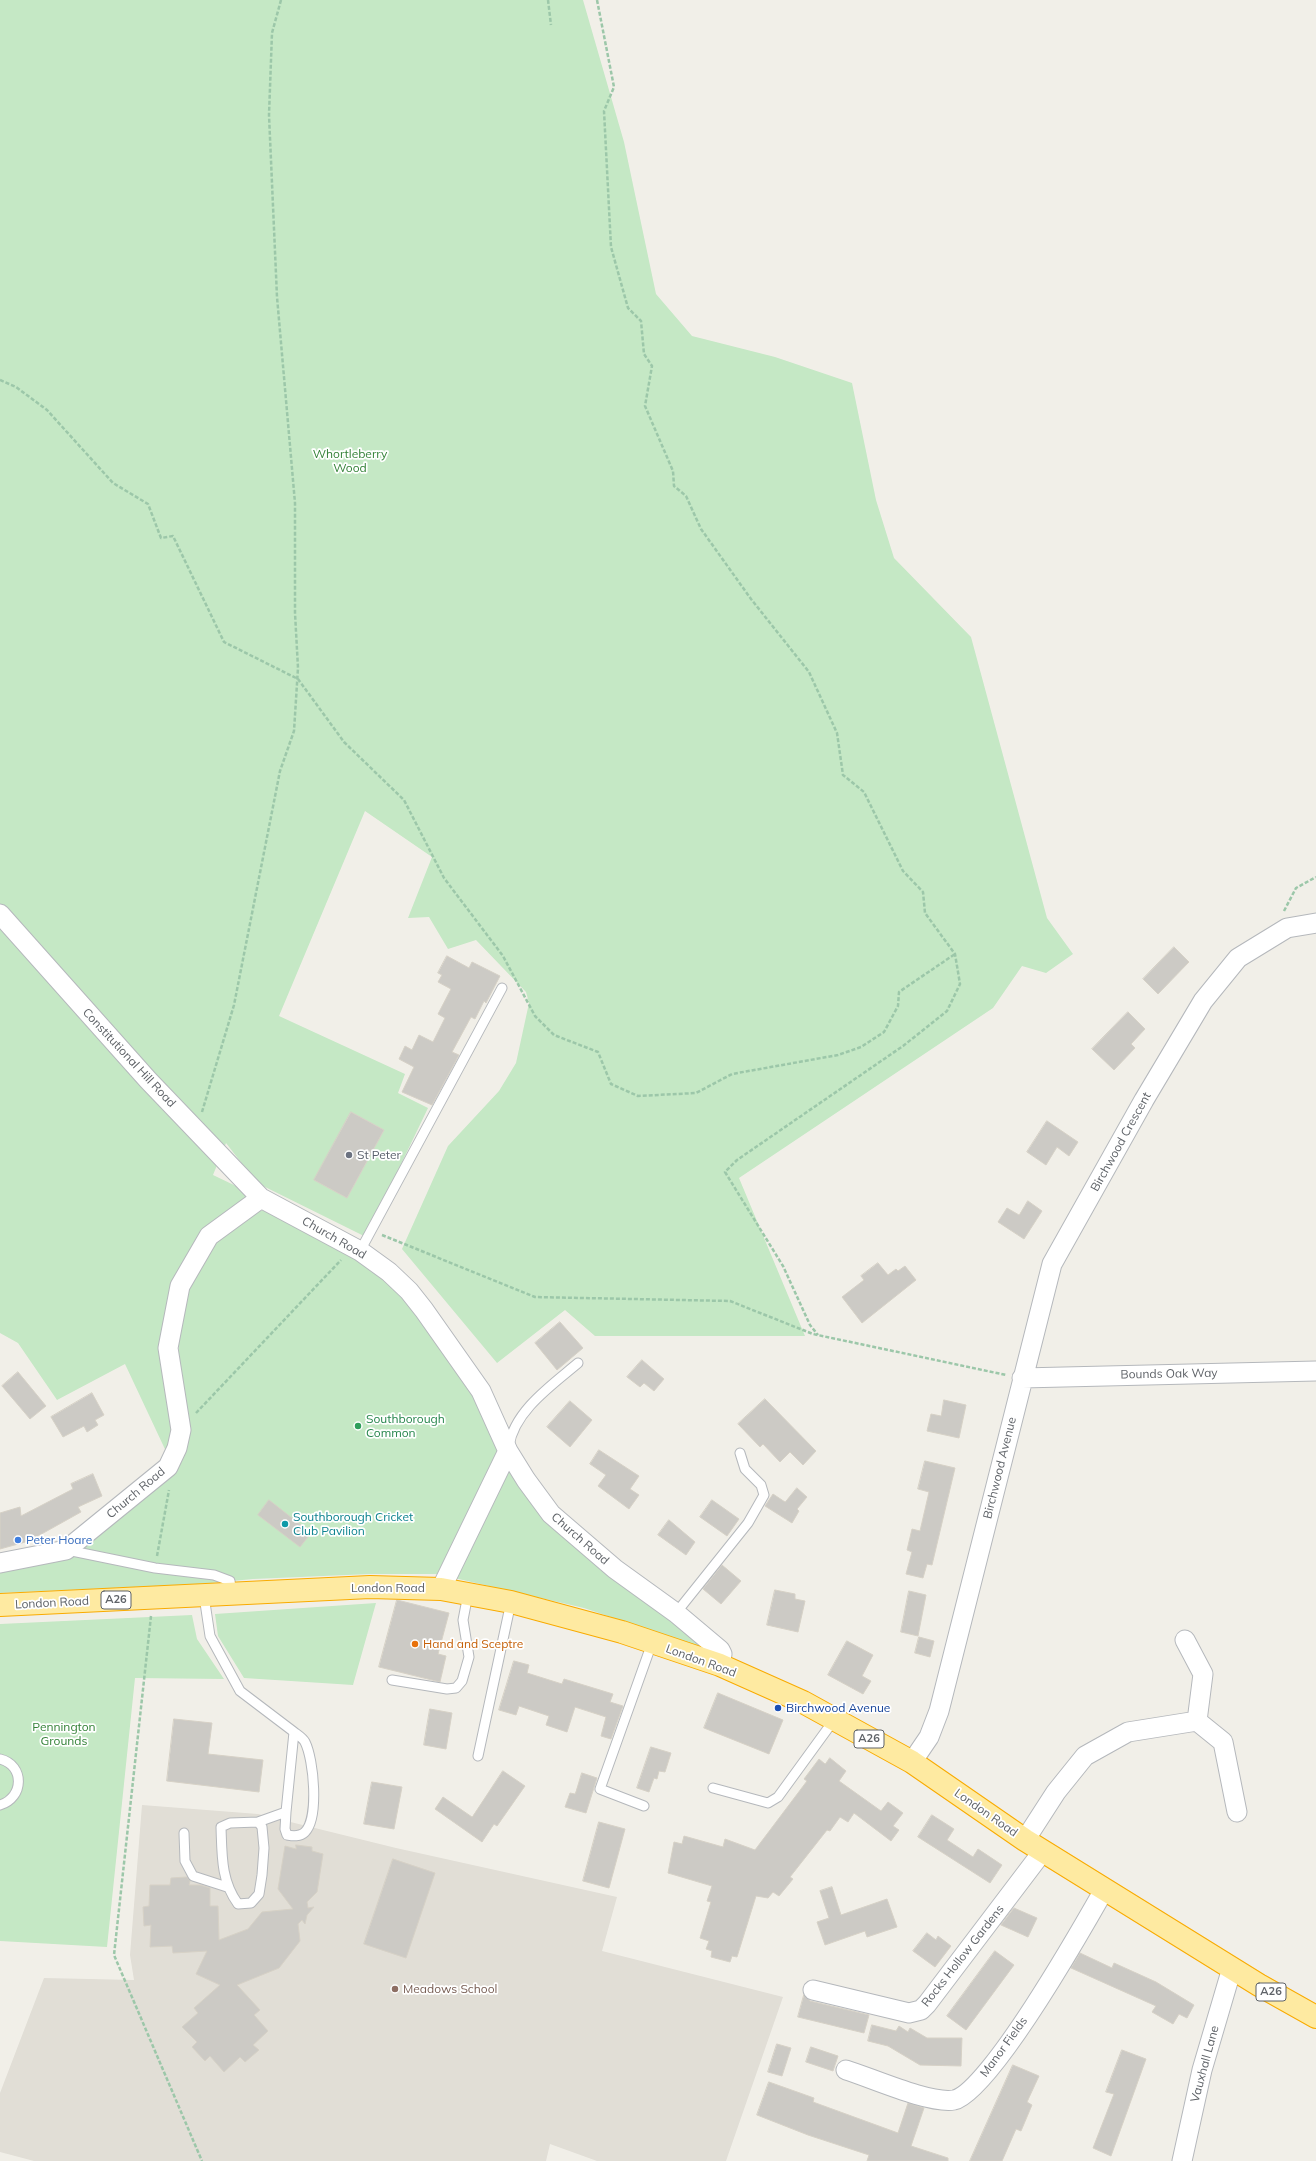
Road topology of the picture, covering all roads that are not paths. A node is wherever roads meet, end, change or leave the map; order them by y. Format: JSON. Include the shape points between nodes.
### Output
{"nodes":[{"id":1,"x":0,"y":914,"type":"edge"},
{"id":2,"x":1316,"y":923,"type":"edge"},
{"id":3,"x":502,"y":988,"type":"dead end"},
{"id":4,"x":261,"y":1198,"type":"junction"},
{"id":5,"x":356,"y":1249,"type":"junction"},
{"id":6,"x":578,"y":1363,"type":"dead end"},
{"id":7,"x":1316,"y":1371,"type":"edge"},
{"id":8,"x":1022,"y":1378,"type":"junction"},
{"id":9,"x":508,"y":1451,"type":"junction"},
{"id":10,"x":740,"y":1453,"type":"dead end"},
{"id":11,"x":66,"y":1550,"type":"junction"},
{"id":12,"x":0,"y":1563,"type":"edge"},
{"id":13,"x":441,"y":1589,"type":"junction"},
{"id":14,"x":232,"y":1593,"type":"junction"},
{"id":15,"x":468,"y":1593,"type":"junction"},
{"id":16,"x":204,"y":1596,"type":"junction"},
{"id":17,"x":511,"y":1602,"type":"junction"},
{"id":18,"x":0,"y":1605,"type":"edge"},
{"id":19,"x":676,"y":1613,"type":"junction"},
{"id":20,"x":1185,"y":1640,"type":"dead end"},
{"id":21,"x":652,"y":1643,"type":"junction"},
{"id":22,"x":720,"y":1665,"type":"junction"},
{"id":23,"x":392,"y":1680,"type":"dead end"},
{"id":24,"x":834,"y":1720,"type":"junction"},
{"id":25,"x":1197,"y":1720,"type":"junction"},
{"id":26,"x":294,"y":1732,"type":"junction"},
{"id":27,"x":478,"y":1756,"type":"dead end"},
{"id":28,"x":0,"y":1759,"type":"edge"},
{"id":29,"x":912,"y":1762,"type":"junction"},
{"id":30,"x":713,"y":1788,"type":"dead end"},
{"id":31,"x":0,"y":1805,"type":"edge"},
{"id":32,"x":644,"y":1806,"type":"dead end"},
{"id":33,"x":286,"y":1812,"type":"junction"},
{"id":34,"x":1237,"y":1812,"type":"dead end"},
{"id":35,"x":258,"y":1822,"type":"junction"},
{"id":36,"x":184,"y":1833,"type":"dead end"},
{"id":37,"x":1034,"y":1846,"type":"junction"},
{"id":38,"x":227,"y":1887,"type":"junction"},
{"id":39,"x":1104,"y":1890,"type":"junction"},
{"id":40,"x":1232,"y":1968,"type":"junction"},
{"id":41,"x":814,"y":1990,"type":"dead end"},
{"id":42,"x":1316,"y":2017,"type":"edge"},
{"id":43,"x":846,"y":2070,"type":"dead end"},
{"id":44,"x":1182,"y":2161,"type":"edge"}],
"edges":[{"from":1,"to":4,"type":"street","name":"Constitutional Hill Road","via":[[148,1080]]},
{"from":2,"to":8,"type":"street","name":"Birchwood Crescent","via":[[1287,928],[1238,958],[1203,1001],[1052,1264]]},
{"from":3,"to":5,"type":"lane","via":[[370,1230]]},
{"from":4,"to":5,"type":"street","name":"Church Road"},
{"from":4,"to":11,"type":"street","name":"Church Road","via":[[210,1236],[180,1286],[168,1348],[181,1430],[177,1448],[168,1467]]},
{"from":5,"to":9,"type":"street","name":"Church Road","via":[[389,1272],[424,1310],[481,1391]]},
{"from":6,"to":9,"type":"lane","via":[[532,1404],[516,1424],[510,1436]]},
{"from":7,"to":8,"type":"street","name":"Bounds Oak Way"},
{"from":8,"to":29,"type":"street","name":"Birchwood Avenue","via":[[939,1710],[929,1737]]},
{"from":9,"to":13,"type":"street"},
{"from":9,"to":19,"type":"street","name":"Church Road","via":[[551,1514],[615,1569]]},
{"from":10,"to":19,"type":"lane","via":[[745,1469],[761,1485],[764,1495],[748,1523]]},
{"from":11,"to":12,"type":"street","name":"Church Road"},
{"from":11,"to":14,"type":"lane","via":[[155,1568],[219,1576],[230,1581]]},
{"from":13,"to":14,"type":"highway","name":"London Road","number":"A26","via":[[370,1587]]},
{"from":13,"to":15,"type":"highway","name":"London Road","number":"A26"},
{"from":14,"to":16,"type":"highway","name":"London Road","number":"A26"},
{"from":15,"to":17,"type":"highway","name":"London Road","number":"A26"},
{"from":15,"to":23,"type":"lane","via":[[463,1620],[469,1657],[462,1681],[456,1688],[447,1689]]},
{"from":16,"to":18,"type":"highway","name":"London Road","number":"A26"},
{"from":16,"to":26,"type":"lane","via":[[210,1636],[240,1691]]},
{"from":17,"to":21,"type":"highway","name":"London Road","number":"A26","via":[[622,1632]]},
{"from":17,"to":27,"type":"lane"},
{"from":19,"to":22,"type":"street","name":"Church Road","via":[[720,1650]]},
{"from":20,"to":25,"type":"street","via":[[1203,1674]]},
{"from":21,"to":22,"type":"highway","name":"London Road","number":"A26"},
{"from":21,"to":32,"type":"lane","via":[[600,1789]]},
{"from":22,"to":24,"type":"highway","name":"London Road","number":"A26","via":[[803,1702]]},
{"from":24,"to":29,"type":"highway","name":"London Road","number":"A26"},
{"from":24,"to":30,"type":"lane","via":[[778,1797],[768,1803]]},
{"from":25,"to":34,"type":"street","via":[[1223,1742]]},
{"from":25,"to":37,"type":"street","name":"Rocks Hollow Gardens","via":[[1128,1732],[1086,1756],[1056,1792]]},
{"from":26,"to":33,"type":"lane"},
{"from":26,"to":33,"type":"lane","via":[[305,1741],[311,1758],[312,1820],[304,1833],[296,1837],[287,1836]]},
{"from":28,"to":31,"type":"lane","via":[[9,1762],[15,1768],[19,1780],[15,1796],[9,1802]]},
{"from":29,"to":37,"type":"highway","name":"London Road","number":"A26"},
{"from":33,"to":35,"type":"lane"},
{"from":35,"to":38,"type":"lane","via":[[230,1823],[221,1827],[223,1874]]},
{"from":35,"to":38,"type":"lane","via":[[262,1827],[264,1848],[259,1894],[251,1902],[238,1904]]},
{"from":36,"to":38,"type":"lane","via":[[186,1861],[193,1876]]},
{"from":37,"to":39,"type":"highway","name":"London Road","number":"A26"},
{"from":37,"to":41,"type":"street","name":"Rocks Hollow Gardens","via":[[921,2010],[908,2013]]},
{"from":39,"to":40,"type":"highway","name":"London Road","number":"A26"},
{"from":39,"to":43,"type":"street","name":"Manor Fields","via":[[1052,1979],[1019,2029],[964,2097],[943,2100],[928,2097]]},
{"from":40,"to":42,"type":"highway","name":"London Road","number":"A26"},
{"from":40,"to":44,"type":"street","name":"Vauxhall Lane","via":[[1202,2070]]}]}
